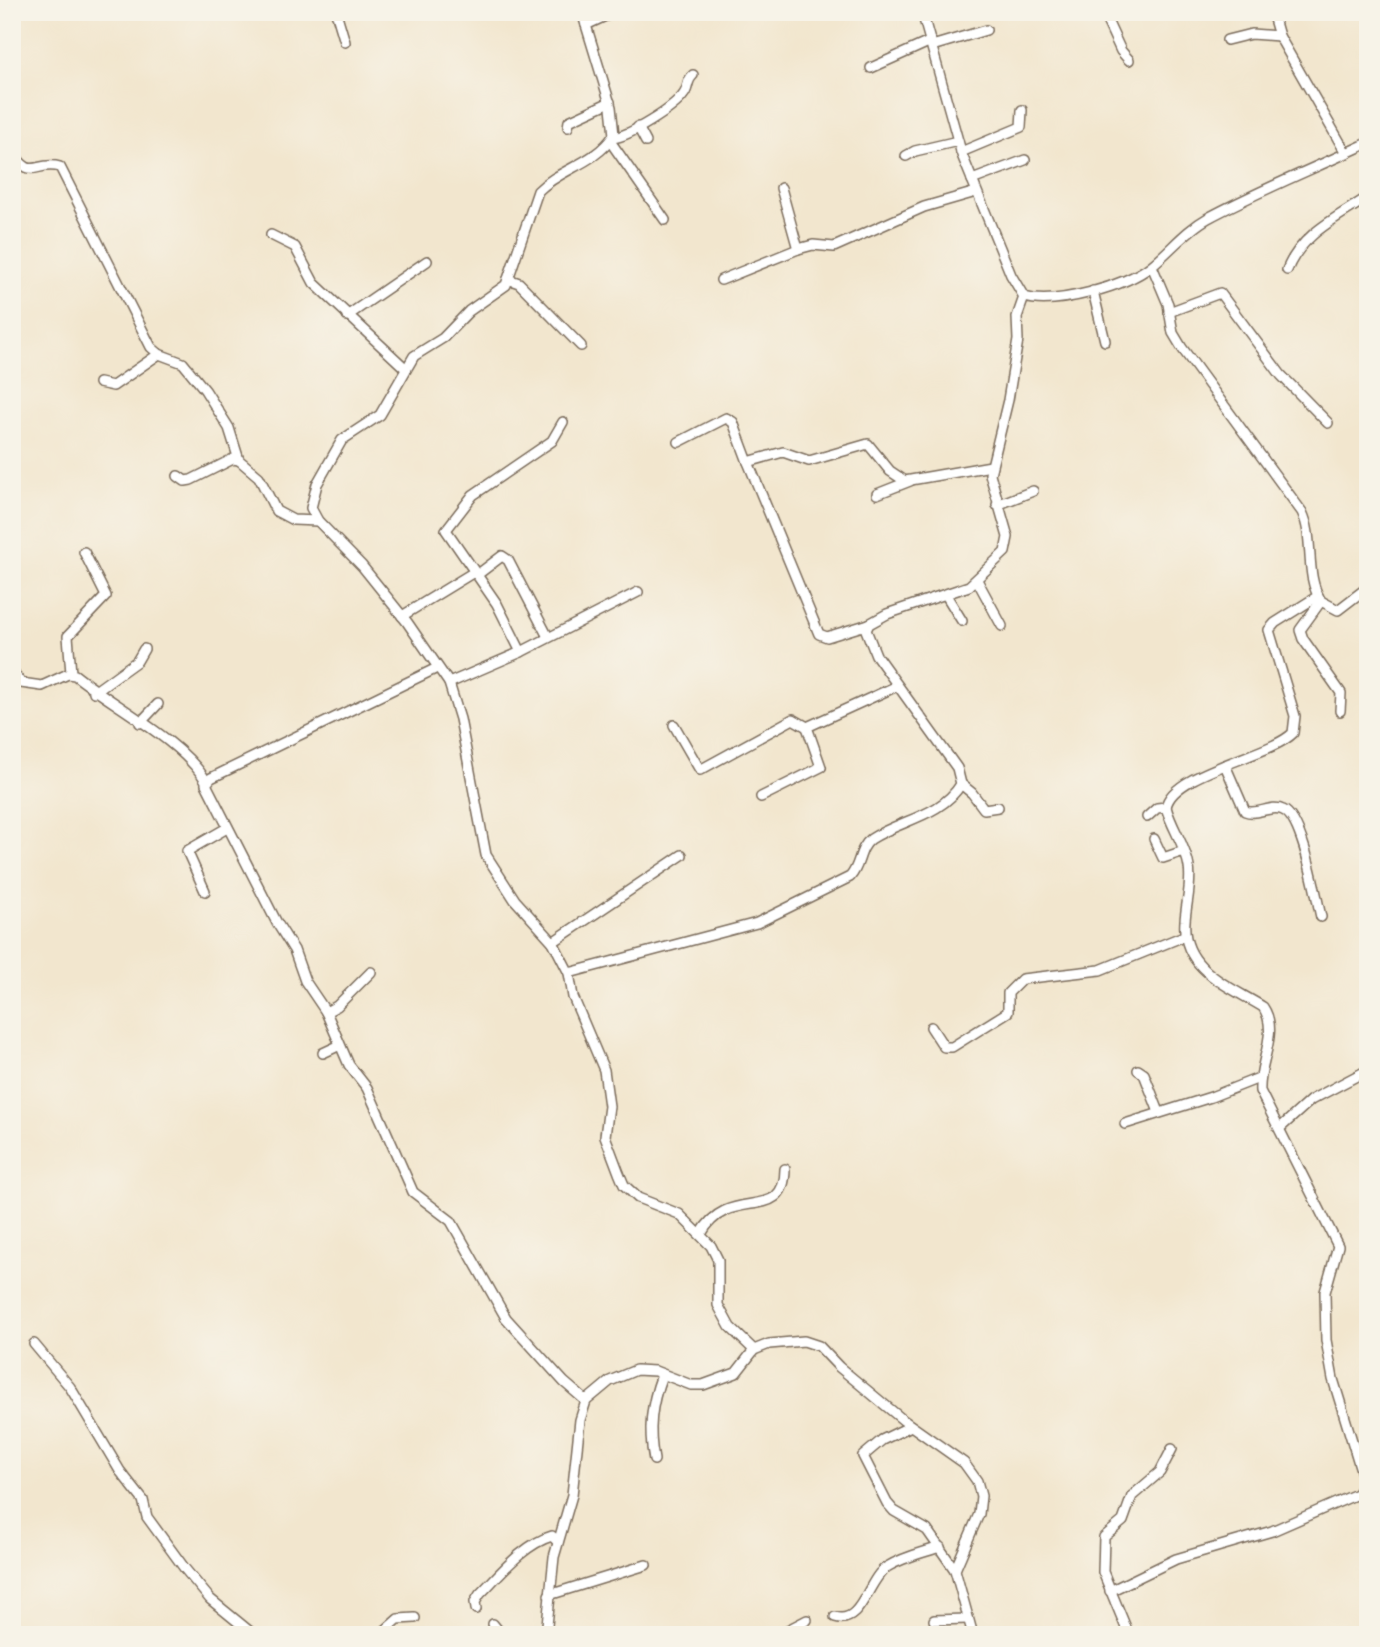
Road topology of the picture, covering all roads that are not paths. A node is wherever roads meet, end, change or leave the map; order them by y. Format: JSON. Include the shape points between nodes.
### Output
{"nodes":[{"id":1,"x":336,"y":12,"type":"edge"},
{"id":2,"x":582,"y":12,"type":"edge"},
{"id":3,"x":614,"y":12,"type":"edge"},
{"id":4,"x":922,"y":12,"type":"edge"},
{"id":5,"x":1102,"y":12,"type":"edge"},
{"id":6,"x":1272,"y":12,"type":"edge"},
{"id":7,"x":586,"y":25,"type":"junction"},
{"id":8,"x":986,"y":30,"type":"dead end"},
{"id":9,"x":1279,"y":36,"type":"junction"},
{"id":10,"x":1227,"y":40,"type":"dead end"},
{"id":11,"x":345,"y":43,"type":"dead end"},
{"id":12,"x":932,"y":43,"type":"junction"},
{"id":13,"x":1129,"y":60,"type":"dead end"},
{"id":14,"x":872,"y":68,"type":"dead end"},
{"id":15,"x":693,"y":75,"type":"dead end"},
{"id":16,"x":610,"y":102,"type":"junction"},
{"id":17,"x":1022,"y":110,"type":"dead end"},
{"id":18,"x":568,"y":127,"type":"dead end"},
{"id":19,"x":638,"y":127,"type":"junction"},
{"id":20,"x":611,"y":139,"type":"junction"},
{"id":21,"x":958,"y":141,"type":"junction"},
{"id":22,"x":646,"y":142,"type":"dead end"},
{"id":23,"x":1368,"y":143,"type":"edge"},
{"id":24,"x":12,"y":151,"type":"edge"},
{"id":25,"x":961,"y":152,"type":"junction"},
{"id":26,"x":1346,"y":153,"type":"junction"},
{"id":27,"x":906,"y":156,"type":"dead end"},
{"id":28,"x":1025,"y":160,"type":"dead end"},
{"id":29,"x":972,"y":180,"type":"junction"},
{"id":30,"x":781,"y":188,"type":"dead end"},
{"id":31,"x":976,"y":192,"type":"junction"},
{"id":32,"x":1368,"y":197,"type":"edge"},
{"id":33,"x":665,"y":220,"type":"dead end"},
{"id":34,"x":271,"y":235,"type":"dead end"},
{"id":35,"x":798,"y":249,"type":"junction"},
{"id":36,"x":427,"y":261,"type":"dead end"},
{"id":37,"x":1152,"y":266,"type":"junction"},
{"id":38,"x":1287,"y":270,"type":"dead end"},
{"id":39,"x":508,"y":279,"type":"junction"},
{"id":40,"x":721,"y":280,"type":"dead end"},
{"id":41,"x":1093,"y":291,"type":"junction"},
{"id":42,"x":1024,"y":297,"type":"junction"},
{"id":43,"x":1169,"y":312,"type":"junction"},
{"id":44,"x":346,"y":316,"type":"junction"},
{"id":45,"x":1105,"y":341,"type":"dead end"},
{"id":46,"x":581,"y":346,"type":"dead end"},
{"id":47,"x":159,"y":354,"type":"junction"},
{"id":48,"x":405,"y":368,"type":"junction"},
{"id":49,"x":99,"y":383,"type":"dead end"},
{"id":50,"x":563,"y":422,"type":"dead end"},
{"id":51,"x":1328,"y":423,"type":"dead end"},
{"id":52,"x":679,"y":442,"type":"dead end"},
{"id":53,"x":239,"y":460,"type":"junction"},
{"id":54,"x":748,"y":462,"type":"junction"},
{"id":55,"x":991,"y":466,"type":"junction"},
{"id":56,"x":178,"y":476,"type":"dead end"},
{"id":57,"x":912,"y":481,"type":"junction"},
{"id":58,"x":1033,"y":491,"type":"dead end"},
{"id":59,"x":877,"y":494,"type":"dead end"},
{"id":60,"x":997,"y":505,"type":"junction"},
{"id":61,"x":318,"y":521,"type":"junction"},
{"id":62,"x":84,"y":552,"type":"dead end"},
{"id":63,"x":475,"y":573,"type":"junction"},
{"id":64,"x":977,"y":580,"type":"junction"},
{"id":65,"x":1368,"y":587,"type":"edge"},
{"id":66,"x":638,"y":592,"type":"dead end"},
{"id":67,"x":946,"y":595,"type":"junction"},
{"id":68,"x":1320,"y":598,"type":"junction"},
{"id":69,"x":402,"y":616,"type":"junction"},
{"id":70,"x":962,"y":621,"type":"dead end"},
{"id":71,"x":869,"y":624,"type":"junction"},
{"id":72,"x":1002,"y":626,"type":"dead end"},
{"id":73,"x":548,"y":637,"type":"junction"},
{"id":74,"x":144,"y":649,"type":"dead end"},
{"id":75,"x":521,"y":652,"type":"junction"},
{"id":76,"x":437,"y":667,"type":"junction"},
{"id":77,"x":12,"y":671,"type":"edge"},
{"id":78,"x":71,"y":673,"type":"junction"},
{"id":79,"x":449,"y":683,"type":"junction"},
{"id":80,"x":897,"y":686,"type":"junction"},
{"id":81,"x":94,"y":692,"type":"junction"},
{"id":82,"x":158,"y":704,"type":"dead end"},
{"id":83,"x":1340,"y":711,"type":"dead end"},
{"id":84,"x":140,"y":723,"type":"junction"},
{"id":85,"x":674,"y":725,"type":"dead end"},
{"id":86,"x":807,"y":727,"type":"junction"},
{"id":87,"x":1225,"y":765,"type":"junction"},
{"id":88,"x":206,"y":781,"type":"junction"},
{"id":89,"x":961,"y":784,"type":"junction"},
{"id":90,"x":761,"y":797,"type":"dead end"},
{"id":91,"x":998,"y":807,"type":"dead end"},
{"id":92,"x":1166,"y":807,"type":"junction"},
{"id":93,"x":1147,"y":817,"type":"dead end"},
{"id":94,"x":227,"y":828,"type":"junction"},
{"id":95,"x":1154,"y":839,"type":"dead end"},
{"id":96,"x":1184,"y":850,"type":"junction"},
{"id":97,"x":682,"y":855,"type":"dead end"},
{"id":98,"x":205,"y":891,"type":"dead end"},
{"id":99,"x":1321,"y":918,"type":"dead end"},
{"id":100,"x":1184,"y":936,"type":"junction"},
{"id":101,"x":553,"y":942,"type":"junction"},
{"id":102,"x":371,"y":972,"type":"dead end"},
{"id":103,"x":569,"y":974,"type":"junction"},
{"id":104,"x":326,"y":1012,"type":"junction"},
{"id":105,"x":931,"y":1027,"type":"dead end"},
{"id":106,"x":338,"y":1045,"type":"junction"},
{"id":107,"x":323,"y":1054,"type":"dead end"},
{"id":108,"x":1138,"y":1070,"type":"dead end"},
{"id":109,"x":1368,"y":1070,"type":"edge"},
{"id":110,"x":1259,"y":1078,"type":"junction"},
{"id":111,"x":1159,"y":1112,"type":"junction"},
{"id":112,"x":1125,"y":1124,"type":"dead end"},
{"id":113,"x":1280,"y":1128,"type":"junction"},
{"id":114,"x":785,"y":1169,"type":"dead end"},
{"id":115,"x":701,"y":1234,"type":"junction"},
{"id":116,"x":34,"y":1344,"type":"dead end"},
{"id":117,"x":754,"y":1350,"type":"junction"},
{"id":118,"x":662,"y":1375,"type":"junction"},
{"id":119,"x":586,"y":1401,"type":"junction"},
{"id":120,"x":911,"y":1426,"type":"junction"},
{"id":121,"x":1172,"y":1449,"type":"dead end"},
{"id":122,"x":654,"y":1460,"type":"dead end"},
{"id":123,"x":558,"y":1542,"type":"junction"},
{"id":124,"x":940,"y":1547,"type":"junction"},
{"id":125,"x":646,"y":1565,"type":"dead end"},
{"id":126,"x":955,"y":1570,"type":"junction"},
{"id":127,"x":1110,"y":1591,"type":"junction"},
{"id":128,"x":549,"y":1595,"type":"junction"},
{"id":129,"x":476,"y":1609,"type":"dead end"},
{"id":130,"x":835,"y":1617,"type":"dead end"},
{"id":131,"x":415,"y":1618,"type":"dead end"},
{"id":132,"x":968,"y":1619,"type":"junction"},
{"id":133,"x":807,"y":1620,"type":"dead end"},
{"id":134,"x":934,"y":1620,"type":"dead end"},
{"id":135,"x":493,"y":1624,"type":"dead end"},
{"id":136,"x":254,"y":1635,"type":"edge"},
{"id":137,"x":380,"y":1635,"type":"edge"},
{"id":138,"x":502,"y":1635,"type":"edge"},
{"id":139,"x":546,"y":1635,"type":"edge"},
{"id":140,"x":778,"y":1635,"type":"edge"},
{"id":141,"x":973,"y":1635,"type":"edge"},
{"id":142,"x":1129,"y":1635,"type":"edge"}],
"edges":[{"from":1,"to":11,"type":"street"},
{"from":2,"to":7,"type":"street"},
{"from":3,"to":7,"type":"street"},
{"from":4,"to":12,"type":"street"},
{"from":5,"to":13,"type":"street"},
{"from":6,"to":9,"type":"street"},
{"from":7,"to":16,"type":"street"},
{"from":8,"to":12,"type":"street"},
{"from":9,"to":10,"type":"street","via":[[1251,34]]},
{"from":9,"to":26,"type":"street"},
{"from":12,"to":14,"type":"street"},
{"from":12,"to":21,"type":"street"},
{"from":15,"to":19,"type":"street","via":[[683,96]]},
{"from":16,"to":18,"type":"street","via":[[569,121]]},
{"from":16,"to":20,"type":"street","via":[[615,124]]},
{"from":17,"to":25,"type":"street","via":[[1021,127]]},
{"from":19,"to":20,"type":"street"},
{"from":19,"to":22,"type":"street"},
{"from":20,"to":33,"type":"street"},
{"from":20,"to":39,"type":"street","via":[[588,161],[538,191]]},
{"from":21,"to":25,"type":"street"},
{"from":21,"to":27,"type":"street"},
{"from":23,"to":26,"type":"street"},
{"from":24,"to":47,"type":"street","via":[[29,170],[57,165],[65,175]]},
{"from":25,"to":29,"type":"street"},
{"from":26,"to":37,"type":"street","via":[[1209,218],[1176,241]]},
{"from":28,"to":29,"type":"street"},
{"from":29,"to":31,"type":"street"},
{"from":30,"to":35,"type":"street"},
{"from":31,"to":35,"type":"street","via":[[924,207],[834,247]]},
{"from":31,"to":42,"type":"street"},
{"from":32,"to":38,"type":"street","via":[[1308,237],[1293,254]]},
{"from":34,"to":44,"type":"street","via":[[295,247],[314,283]]},
{"from":35,"to":40,"type":"street"},
{"from":36,"to":44,"type":"street"},
{"from":37,"to":41,"type":"street"},
{"from":37,"to":43,"type":"street"},
{"from":39,"to":46,"type":"street","via":[[519,284]]},
{"from":39,"to":48,"type":"street","via":[[500,292],[469,311]]},
{"from":41,"to":42,"type":"street","via":[[1034,300]]},
{"from":41,"to":45,"type":"street"},
{"from":42,"to":55,"type":"street","via":[[1017,317],[1008,400]]},
{"from":43,"to":51,"type":"street","via":[[1217,287],[1281,375]]},
{"from":43,"to":68,"type":"street","via":[[1171,328],[1182,348],[1302,512]]},
{"from":44,"to":48,"type":"street"},
{"from":47,"to":49,"type":"street","via":[[113,386]]},
{"from":47,"to":53,"type":"street","via":[[183,363],[205,390],[229,428]]},
{"from":48,"to":61,"type":"street","via":[[380,415],[342,440],[327,465],[312,497],[311,508]]},
{"from":50,"to":63,"type":"street","via":[[556,438],[473,495],[448,525],[447,534]]},
{"from":52,"to":54,"type":"street","via":[[729,419]]},
{"from":53,"to":56,"type":"street","via":[[191,480]]},
{"from":53,"to":61,"type":"street","via":[[259,477],[276,512],[293,520]]},
{"from":54,"to":57,"type":"street","via":[[783,452],[809,461],[868,444],[897,478]]},
{"from":54,"to":71,"type":"street","via":[[819,634],[827,637]]},
{"from":55,"to":57,"type":"street"},
{"from":55,"to":60,"type":"street"},
{"from":57,"to":59,"type":"street"},
{"from":58,"to":60,"type":"street"},
{"from":60,"to":64,"type":"street","via":[[1007,530],[1006,547]]},
{"from":61,"to":69,"type":"street"},
{"from":62,"to":78,"type":"street","via":[[106,596],[68,636]]},
{"from":63,"to":69,"type":"street"},
{"from":63,"to":73,"type":"street","via":[[502,556],[508,560]]},
{"from":63,"to":75,"type":"street"},
{"from":64,"to":67,"type":"street"},
{"from":64,"to":72,"type":"street"},
{"from":65,"to":68,"type":"street","via":[[1338,610]]},
{"from":66,"to":73,"type":"street"},
{"from":67,"to":70,"type":"street"},
{"from":67,"to":71,"type":"street"},
{"from":68,"to":83,"type":"street","via":[[1300,630],[1341,693]]},
{"from":68,"to":87,"type":"street","via":[[1275,622],[1269,630],[1295,716],[1293,733]]},
{"from":69,"to":76,"type":"street"},
{"from":71,"to":80,"type":"street","via":[[867,636]]},
{"from":73,"to":75,"type":"street"},
{"from":74,"to":81,"type":"street","via":[[137,661]]},
{"from":75,"to":79,"type":"street"},
{"from":76,"to":79,"type":"street"},
{"from":76,"to":88,"type":"street"},
{"from":77,"to":78,"type":"street","via":[[21,683],[42,686]]},
{"from":78,"to":81,"type":"street"},
{"from":79,"to":101,"type":"street","via":[[486,855],[515,900]]},
{"from":80,"to":86,"type":"street"},
{"from":80,"to":89,"type":"street","via":[[957,768]]},
{"from":81,"to":84,"type":"street"},
{"from":82,"to":84,"type":"street"},
{"from":84,"to":88,"type":"street","via":[[186,757]]},
{"from":85,"to":86,"type":"street","via":[[700,769],[793,719]]},
{"from":86,"to":90,"type":"street","via":[[821,767]]},
{"from":87,"to":92,"type":"street","via":[[1173,793]]},
{"from":87,"to":99,"type":"street","via":[[1245,811],[1280,808],[1296,824]]},
{"from":88,"to":94,"type":"street"},
{"from":89,"to":91,"type":"street","via":[[984,809]]},
{"from":89,"to":103,"type":"street","via":[[947,801],[864,845],[850,877],[778,915]]},
{"from":92,"to":93,"type":"street"},
{"from":92,"to":96,"type":"street"},
{"from":94,"to":98,"type":"street","via":[[187,851]]},
{"from":94,"to":104,"type":"street","via":[[287,936],[302,975]]},
{"from":95,"to":96,"type":"street","via":[[1163,858]]},
{"from":96,"to":100,"type":"street","via":[[1190,871]]},
{"from":97,"to":101,"type":"street"},
{"from":100,"to":105,"type":"street","via":[[1100,970],[1023,979],[1009,993],[1008,1012],[952,1048],[944,1047]]},
{"from":100,"to":110,"type":"street","via":[[1192,956],[1204,969],[1267,1012],[1269,1041]]},
{"from":101,"to":103,"type":"street"},
{"from":102,"to":104,"type":"street"},
{"from":103,"to":115,"type":"street","via":[[573,997],[604,1070],[609,1105],[605,1136],[624,1185],[638,1198],[679,1214]]},
{"from":104,"to":106,"type":"street"},
{"from":106,"to":107,"type":"street"},
{"from":106,"to":119,"type":"street","via":[[367,1087],[412,1192],[451,1222],[506,1318]]},
{"from":108,"to":111,"type":"street","via":[[1144,1074]]},
{"from":109,"to":113,"type":"street","via":[[1311,1100]]},
{"from":110,"to":111,"type":"street"},
{"from":110,"to":113,"type":"street","via":[[1262,1097]]},
{"from":111,"to":112,"type":"street"},
{"from":113,"to":127,"type":"street","via":[[1338,1246],[1325,1292],[1326,1340],[1333,1379],[1365,1483],[1357,1494],[1286,1526],[1176,1559]]},
{"from":114,"to":115,"type":"street","via":[[779,1196],[770,1202],[731,1206],[706,1224]]},
{"from":115,"to":117,"type":"street","via":[[718,1261],[717,1297],[723,1317]]},
{"from":116,"to":136,"type":"street","via":[[70,1387],[120,1471],[143,1500],[147,1517],[185,1569],[210,1599]]},
{"from":117,"to":118,"type":"street","via":[[743,1367],[720,1381],[691,1385]]},
{"from":117,"to":120,"type":"street","via":[[804,1341],[820,1346]]},
{"from":118,"to":119,"type":"street","via":[[646,1370],[622,1374]]},
{"from":118,"to":122,"type":"street","via":[[653,1398],[650,1438]]},
{"from":119,"to":123,"type":"street","via":[[572,1495]]},
{"from":120,"to":124,"type":"street","via":[[863,1456],[894,1511],[927,1530]]},
{"from":120,"to":126,"type":"street","via":[[964,1463],[981,1489],[979,1514]]},
{"from":121,"to":127,"type":"street","via":[[1157,1475],[1132,1496],[1123,1521],[1104,1537],[1103,1572]]},
{"from":123,"to":128,"type":"street"},
{"from":123,"to":129,"type":"street","via":[[552,1536],[523,1553],[480,1594]]},
{"from":124,"to":126,"type":"street"},
{"from":124,"to":130,"type":"street","via":[[886,1568],[859,1609]]},
{"from":125,"to":128,"type":"street"},
{"from":126,"to":132,"type":"street"},
{"from":127,"to":142,"type":"street"},
{"from":128,"to":139,"type":"street"},
{"from":131,"to":137,"type":"street","via":[[398,1619]]},
{"from":132,"to":134,"type":"street"},
{"from":132,"to":141,"type":"street"},
{"from":133,"to":140,"type":"street"},
{"from":135,"to":138,"type":"street"}]}
